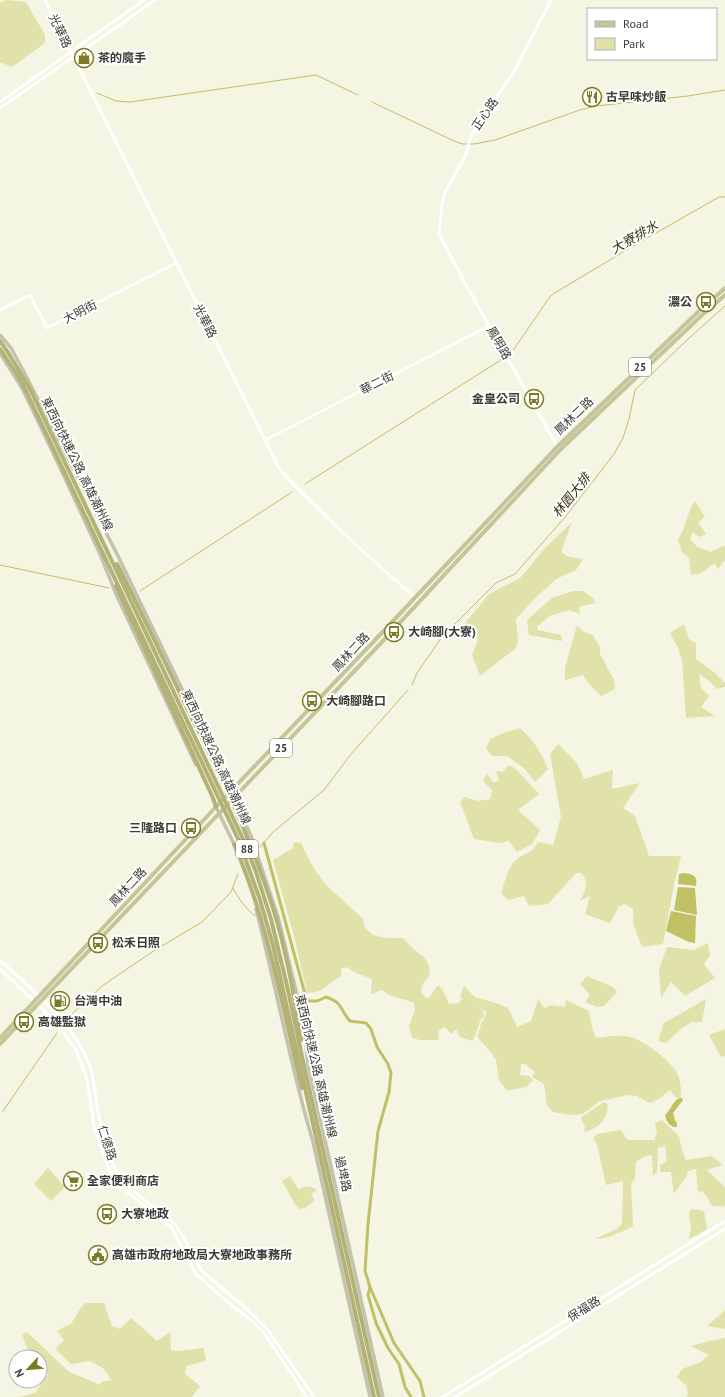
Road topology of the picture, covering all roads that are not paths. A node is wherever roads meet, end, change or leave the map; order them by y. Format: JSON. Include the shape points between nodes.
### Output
{"nodes":[{"id":1,"x":45,"y":0,"type":"edge"},
{"id":2,"x":144,"y":0,"type":"edge"},
{"id":3,"x":155,"y":0,"type":"edge"},
{"id":4,"x":551,"y":0,"type":"edge"},
{"id":5,"x":70,"y":52,"type":"junction"},
{"id":6,"x":73,"y":57,"type":"junction"},
{"id":7,"x":0,"y":102,"type":"edge"},
{"id":8,"x":0,"y":108,"type":"edge"},
{"id":9,"x":439,"y":234,"type":"joint"},
{"id":10,"x":176,"y":263,"type":"junction"},
{"id":11,"x":725,"y":288,"type":"edge"},
{"id":12,"x":725,"y":295,"type":"edge"},
{"id":13,"x":0,"y":310,"type":"edge"},
{"id":14,"x":489,"y":326,"type":"junction"},
{"id":15,"x":0,"y":335,"type":"edge"},
{"id":16,"x":0,"y":342,"type":"edge"},
{"id":17,"x":0,"y":349,"type":"edge"},
{"id":18,"x":0,"y":353,"type":"edge"},
{"id":19,"x":265,"y":440,"type":"junction"},
{"id":20,"x":559,"y":448,"type":"junction"},
{"id":21,"x":90,"y":514,"type":"junction"},
{"id":22,"x":104,"y":554,"type":"junction"},
{"id":23,"x":415,"y":597,"type":"junction"},
{"id":24,"x":419,"y":601,"type":"junction"},
{"id":25,"x":230,"y":793,"type":"junction"},
{"id":26,"x":232,"y":798,"type":"junction"},
{"id":27,"x":216,"y":807,"type":"junction"},
{"id":28,"x":219,"y":812,"type":"junction"},
{"id":29,"x":234,"y":844,"type":"junction"},
{"id":30,"x":0,"y":960,"type":"edge"},
{"id":31,"x":0,"y":968,"type":"edge"},
{"id":32,"x":41,"y":999,"type":"junction"},
{"id":33,"x":36,"y":1003,"type":"junction"},
{"id":34,"x":0,"y":1038,"type":"edge"},
{"id":35,"x":0,"y":1044,"type":"edge"},
{"id":36,"x":304,"y":1066,"type":"junction"},
{"id":37,"x":316,"y":1141,"type":"junction"},
{"id":38,"x":725,"y":1221,"type":"edge"},
{"id":39,"x":725,"y":1229,"type":"edge"},
{"id":40,"x":307,"y":1397,"type":"edge"},
{"id":41,"x":314,"y":1397,"type":"edge"},
{"id":42,"x":370,"y":1397,"type":"edge"},
{"id":43,"x":374,"y":1397,"type":"edge"},
{"id":44,"x":379,"y":1397,"type":"edge"},
{"id":45,"x":383,"y":1397,"type":"edge"},
{"id":46,"x":443,"y":1397,"type":"edge"},
{"id":47,"x":455,"y":1397,"type":"edge"}],
"edges":[{"from":1,"to":5,"type":"street","name":"光華路"},
{"from":2,"to":5,"type":"street"},
{"from":3,"to":6,"type":"street"},
{"from":4,"to":9,"type":"street","name":"正心路","via":[[515,70],[469,141],[460,167],[445,192]]},
{"from":5,"to":6,"type":"street","name":"光華路"},
{"from":5,"to":7,"type":"street"},
{"from":6,"to":8,"type":"street"},
{"from":6,"to":10,"type":"street","name":"光華路"},
{"from":9,"to":14,"type":"street","name":"鳳明路"},
{"from":10,"to":13,"type":"street","name":"大明街","via":[[47,328],[30,296]]},
{"from":10,"to":19,"type":"street","name":"光華路"},
{"from":11,"to":20,"type":"main road","name":"鳳林二路","number":"25"},
{"from":12,"to":20,"type":"main road","name":"鳳林二路","number":"25"},
{"from":14,"to":19,"type":"street","name":"華二街"},
{"from":14,"to":20,"type":"street","name":"鳳明路"},
{"from":15,"to":25,"type":"main road","via":[[11,348],[99,517]]},
{"from":16,"to":21,"type":"highway","name":"東西向快速公路 高雄潮州線","number":"88","via":[[31,391]]},
{"from":17,"to":22,"type":"highway","name":"東西向快速公路 高雄潮州線","number":"88","via":[[27,392]]},
{"from":18,"to":27,"type":"main road","name":"過埤路","via":[[22,388]]},
{"from":19,"to":23,"type":"street","name":"光華路","via":[[275,461],[289,480],[358,548]]},
{"from":20,"to":23,"type":"main road","name":"鳳林二路","number":"25"},
{"from":20,"to":24,"type":"main road","name":"鳳林二路","number":"25"},
{"from":21,"to":25,"type":"highway"},
{"from":21,"to":36,"type":"highway","name":"東西向快速公路 高雄潮州線","number":"88","via":[[243,839],[256,872],[273,925]]},
{"from":22,"to":27,"type":"highway","via":[[131,620]]},
{"from":22,"to":37,"type":"highway","name":"東西向快速公路 高雄潮州線","number":"88","via":[[239,841],[251,874],[275,953]]},
{"from":23,"to":24,"type":"street","name":"光華路"},
{"from":23,"to":25,"type":"main road","name":"鳳林二路","number":"25"},
{"from":24,"to":26,"type":"main road","name":"鳳林二路","number":"25"},
{"from":25,"to":26,"type":"highway"},
{"from":25,"to":27,"type":"main road","name":"鳳林二路","number":"25"},
{"from":26,"to":28,"type":"main road","name":"鳳林二路","number":"25"},
{"from":26,"to":36,"type":"highway","via":[[276,918],[292,989]]},
{"from":26,"to":45,"type":"main road","name":"過埤路","via":[[250,836],[278,916],[303,1019],[308,1065],[316,1103]]},
{"from":27,"to":28,"type":"main road","name":"過埤路"},
{"from":27,"to":32,"type":"main road","name":"鳳林二路","number":"25"},
{"from":28,"to":29,"type":"main road","name":"過埤路"},
{"from":28,"to":32,"type":"main road","name":"鳳林二路","number":"25"},
{"from":29,"to":37,"type":"highway","via":[[246,871],[269,946]]},
{"from":29,"to":42,"type":"main road","name":"過埤路","via":[[266,947]]},
{"from":30,"to":32,"type":"street","name":"仁德路"},
{"from":31,"to":33,"type":"street","name":"仁德路"},
{"from":32,"to":33,"type":"main road","name":"鳳林二路","number":"25"},
{"from":32,"to":41,"type":"street","name":"仁德路","via":[[69,1029],[81,1048],[90,1068],[103,1134],[114,1166],[124,1182],[176,1225],[202,1271],[267,1329]]},
{"from":33,"to":34,"type":"main road","name":"鳳林二路","number":"25"},
{"from":33,"to":35,"type":"main road","name":"鳳林二路","number":"25"},
{"from":33,"to":40,"type":"street","name":"仁德路","via":[[54,1020],[76,1050],[87,1079],[94,1127],[109,1169],[120,1186],[172,1228],[197,1275],[264,1333]]},
{"from":36,"to":44,"type":"highway","name":"東西向快速公路 高雄潮州線","number":"88"},
{"from":37,"to":43,"type":"highway","name":"東西向快速公路 高雄潮州線","number":"88"},
{"from":38,"to":46,"type":"street","name":"保福路"},
{"from":39,"to":47,"type":"street","name":"保福路"}]}
